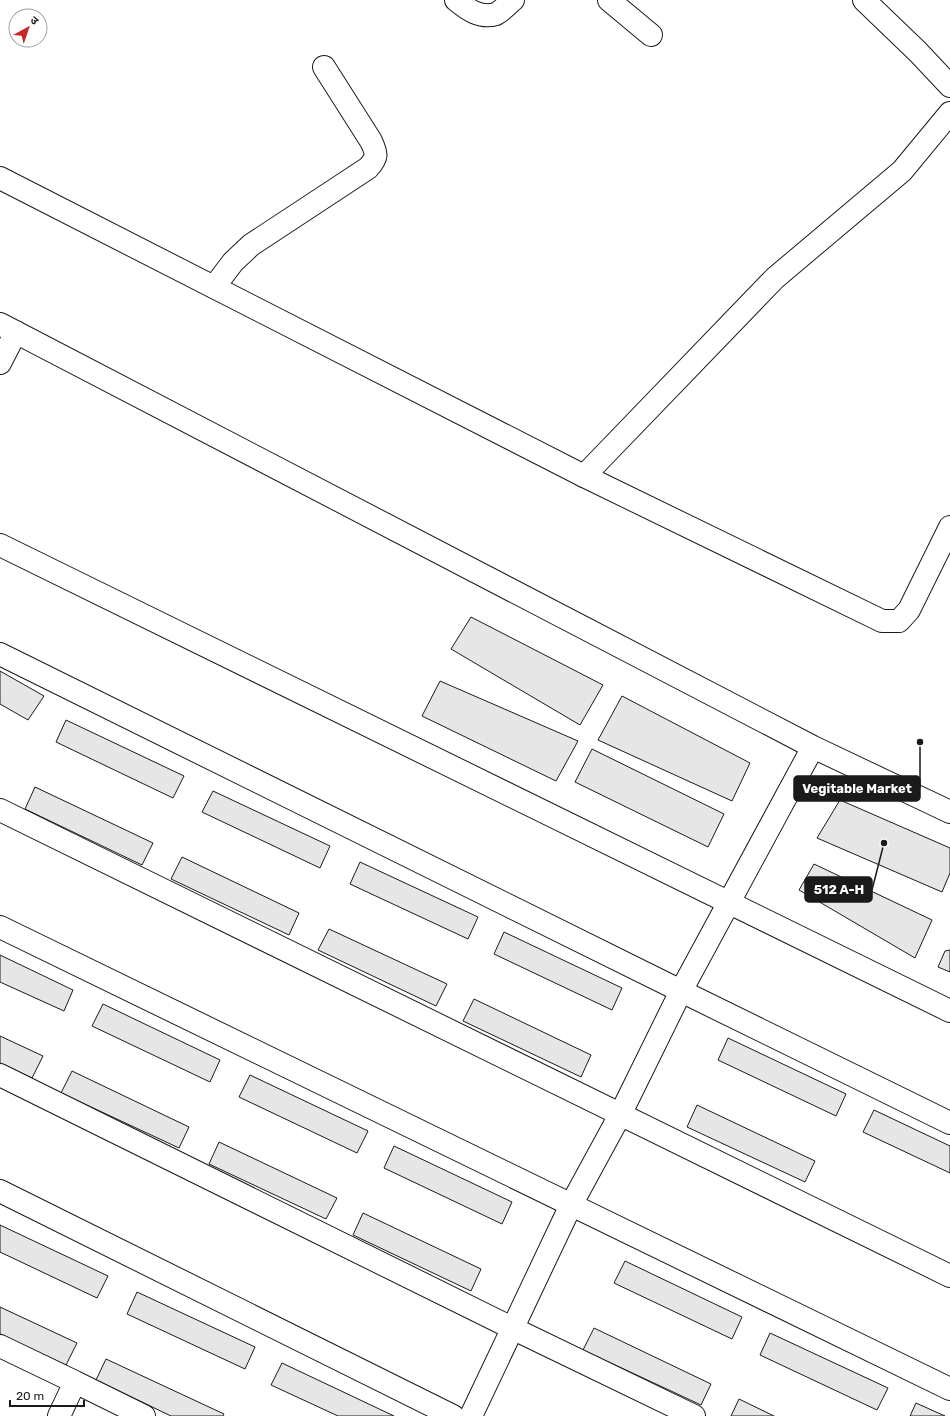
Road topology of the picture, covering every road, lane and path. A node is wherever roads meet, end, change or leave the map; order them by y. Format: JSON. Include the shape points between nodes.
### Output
{"nodes":[{"id":1,"x":456,"y":0,"type":"edge"},
{"id":2,"x":513,"y":0,"type":"edge"},
{"id":3,"x":609,"y":0,"type":"edge"},
{"id":4,"x":864,"y":0,"type":"edge"},
{"id":5,"x":651,"y":35,"type":"dead end"},
{"id":6,"x":324,"y":67,"type":"dead end"},
{"id":7,"x":950,"y":86,"type":"edge"},
{"id":8,"x":950,"y":113,"type":"edge"},
{"id":9,"x":0,"y":178,"type":"edge"},
{"id":10,"x":214,"y":287,"type":"junction"},
{"id":11,"x":8,"y":328,"type":"edge"},
{"id":12,"x":0,"y":363,"type":"edge"},
{"id":13,"x":584,"y":476,"type":"junction"},
{"id":14,"x":950,"y":527,"type":"edge"},
{"id":15,"x":0,"y":545,"type":"edge"},
{"id":16,"x":0,"y":654,"type":"edge"},
{"id":17,"x":813,"y":747,"type":"junction"},
{"id":18,"x":0,"y":810,"type":"edge"},
{"id":19,"x":950,"y":812,"type":"edge"},
{"id":20,"x":729,"y":903,"type":"junction"},
{"id":21,"x":0,"y":927,"type":"edge"},
{"id":22,"x":681,"y":991,"type":"junction"},
{"id":23,"x":950,"y":1011,"type":"edge"},
{"id":24,"x":0,"y":1075,"type":"edge"},
{"id":25,"x":620,"y":1115,"type":"junction"},
{"id":26,"x":950,"y":1123,"type":"edge"},
{"id":27,"x":0,"y":1192,"type":"edge"},
{"id":28,"x":571,"y":1205,"type":"junction"},
{"id":29,"x":950,"y":1276,"type":"edge"},
{"id":30,"x":512,"y":1328,"type":"junction"},
{"id":31,"x":0,"y":1346,"type":"edge"},
{"id":32,"x":75,"y":1382,"type":"junction"},
{"id":33,"x":950,"y":1389,"type":"edge"},
{"id":34,"x":59,"y":1416,"type":"edge"},
{"id":35,"x":144,"y":1416,"type":"edge"},
{"id":36,"x":453,"y":1416,"type":"edge"},
{"id":37,"x":471,"y":1416,"type":"edge"},
{"id":38,"x":694,"y":1416,"type":"edge"}],
"edges":[{"from":1,"to":2,"type":"street","via":[[468,10],[484,16],[497,13]]},
{"from":3,"to":5,"type":"street"},
{"from":4,"to":7,"type":"street"},
{"from":6,"to":10,"type":"street","via":[[371,141],[376,153],[375,161],[251,245],[233,262]]},
{"from":8,"to":13,"type":"street","via":[[902,171],[775,278]]},
{"from":9,"to":10,"type":"street"},
{"from":10,"to":13,"type":"street"},
{"from":11,"to":12,"type":"street"},
{"from":11,"to":17,"type":"street"},
{"from":13,"to":14,"type":"street","via":[[882,621],[899,621],[909,610]]},
{"from":15,"to":20,"type":"street"},
{"from":16,"to":22,"type":"street"},
{"from":17,"to":19,"type":"street"},
{"from":17,"to":20,"type":"street"},
{"from":18,"to":25,"type":"street"},
{"from":20,"to":22,"type":"street"},
{"from":20,"to":23,"type":"street"},
{"from":21,"to":28,"type":"street"},
{"from":22,"to":25,"type":"street"},
{"from":22,"to":26,"type":"street"},
{"from":24,"to":30,"type":"street"},
{"from":25,"to":28,"type":"street"},
{"from":25,"to":29,"type":"street"},
{"from":27,"to":36,"type":"street"},
{"from":28,"to":30,"type":"street"},
{"from":28,"to":33,"type":"street"},
{"from":30,"to":37,"type":"street"},
{"from":30,"to":38,"type":"street"},
{"from":31,"to":32,"type":"street"},
{"from":32,"to":34,"type":"street"},
{"from":32,"to":35,"type":"street"}]}
